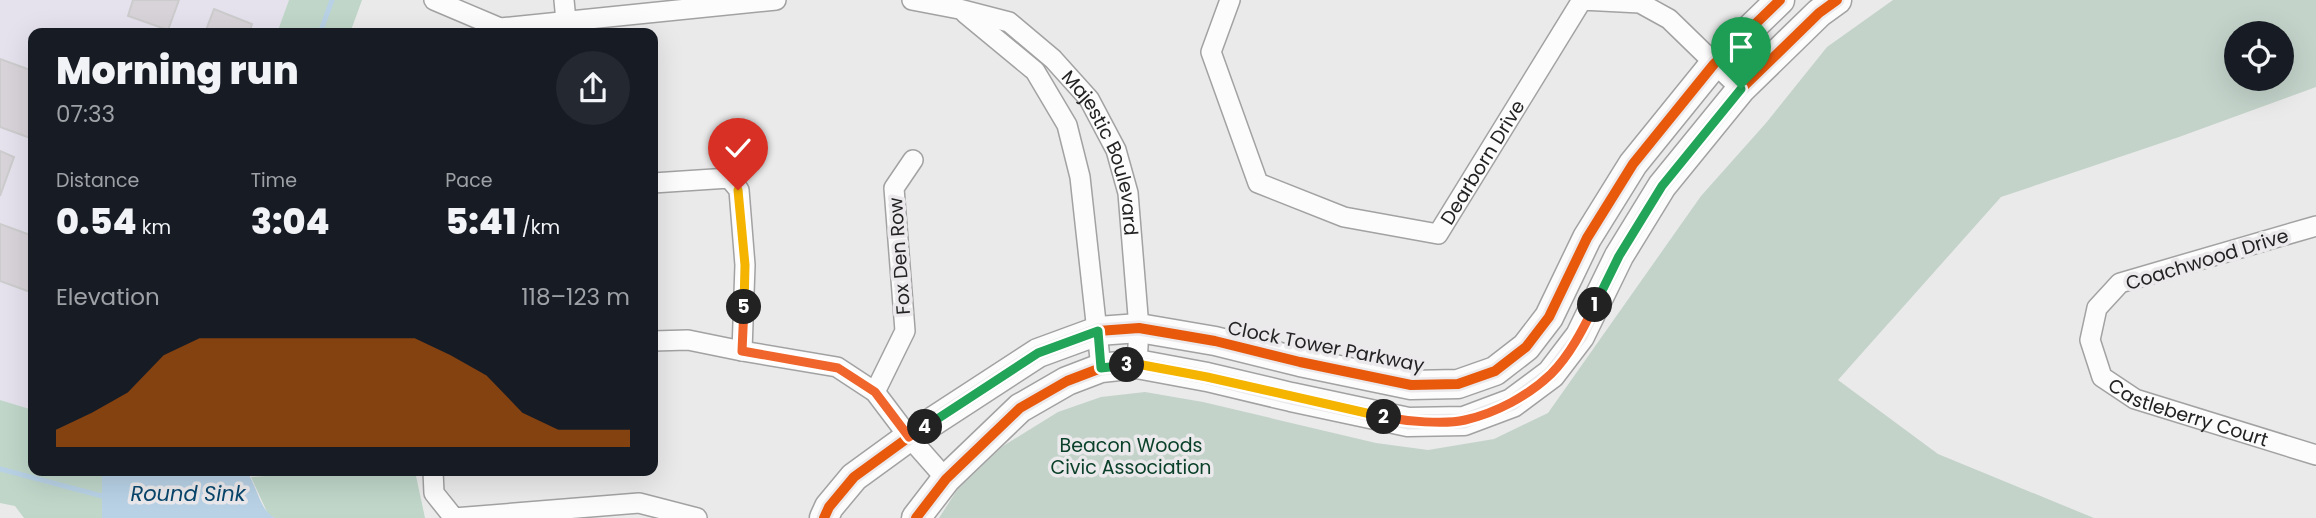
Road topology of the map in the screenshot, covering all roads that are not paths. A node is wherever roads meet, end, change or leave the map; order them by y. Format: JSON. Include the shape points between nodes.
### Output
{"nodes":[{"id":1,"x":434,"y":0,"type":"edge"},
{"id":2,"x":564,"y":0,"type":"edge"},
{"id":3,"x":776,"y":0,"type":"edge"},
{"id":4,"x":912,"y":0,"type":"edge"},
{"id":5,"x":1230,"y":0,"type":"edge"},
{"id":6,"x":1780,"y":0,"type":"edge"},
{"id":7,"x":1837,"y":0,"type":"edge"},
{"id":8,"x":961,"y":4,"type":"edge"},
{"id":9,"x":566,"y":21,"type":"junction"},
{"id":10,"x":1714,"y":64,"type":"junction"},
{"id":11,"x":1741,"y":89,"type":"junction"},
{"id":12,"x":913,"y":160,"type":"dead end"},
{"id":13,"x":658,"y":183,"type":"edge"},
{"id":14,"x":2316,"y":226,"type":"edge"},
{"id":15,"x":1139,"y":328,"type":"junction"},
{"id":16,"x":1098,"y":331,"type":"junction"},
{"id":17,"x":2090,"y":340,"type":"joint"},
{"id":18,"x":658,"y":341,"type":"edge"},
{"id":19,"x":742,"y":351,"type":"junction"},
{"id":20,"x":1137,"y":364,"type":"junction"},
{"id":21,"x":1101,"y":368,"type":"junction"},
{"id":22,"x":875,"y":392,"type":"junction"},
{"id":23,"x":909,"y":437,"type":"junction"},
{"id":24,"x":2316,"y":455,"type":"edge"},
{"id":25,"x":433,"y":476,"type":"edge"},
{"id":26,"x":946,"y":478,"type":"junction"},
{"id":27,"x":466,"y":518,"type":"edge"},
{"id":28,"x":697,"y":518,"type":"edge"},
{"id":29,"x":824,"y":518,"type":"edge"},
{"id":30,"x":916,"y":518,"type":"edge"}],
"edges":[{"from":1,"to":9,"type":"street","via":[[500,28]]},
{"from":2,"to":9,"type":"street"},
{"from":3,"to":9,"type":"street"},
{"from":4,"to":8,"type":"street","name":"Majestic Boulevard"},
{"from":5,"to":10,"type":"street","name":"Dearborn Drive","via":[[1211,52],[1258,183],[1344,217],[1438,234],[1582,0],[1640,3],[1669,19]]},
{"from":6,"to":10,"type":"street","name":"Clock Tower Parkway"},
{"from":7,"to":11,"type":"street"},
{"from":8,"to":15,"type":"street","name":"Majestic Boulevard","via":[[1009,22],[1054,59],[1089,99],[1116,150],[1128,193]]},
{"from":8,"to":16,"type":"street","name":"Majestic Boulevard","via":[[1035,71],[1066,125],[1080,177]]},
{"from":10,"to":11,"type":"street","name":"Dearborn Drive"},
{"from":10,"to":15,"type":"street","name":"Clock Tower Parkway","via":[[1633,164],[1587,238],[1549,317],[1526,347],[1495,370],[1458,384],[1411,385]]},
{"from":11,"to":20,"type":"street","via":[[1662,186],[1619,256],[1580,336],[1551,374],[1512,403],[1464,421],[1408,422]]},
{"from":12,"to":22,"type":"street","name":"Fox Den Row","via":[[894,188],[905,331]]},
{"from":13,"to":19,"type":"street","via":[[729,177],[738,190],[745,265]]},
{"from":14,"to":17,"type":"street","name":"Coachwood Drive","via":[[2120,283],[2097,308]]},
{"from":15,"to":16,"type":"street","name":"Clock Tower Parkway"},
{"from":15,"to":20,"type":"street","name":"Majestic Boulevard"},
{"from":16,"to":21,"type":"street","name":"Majestic Boulevard"},
{"from":16,"to":23,"type":"street","name":"Clock Tower Parkway","via":[[1038,353]]},
{"from":17,"to":24,"type":"street","name":"Castleberry Court","via":[[2102,377],[2135,399]]},
{"from":18,"to":19,"type":"street","via":[[688,340]]},
{"from":19,"to":22,"type":"street","via":[[838,368]]},
{"from":20,"to":21,"type":"street"},
{"from":21,"to":26,"type":"street","via":[[1020,408]]},
{"from":22,"to":23,"type":"street"},
{"from":23,"to":26,"type":"street"},
{"from":23,"to":29,"type":"street","name":"Clock Tower Parkway","via":[[854,477]]},
{"from":25,"to":27,"type":"street","via":[[434,494],[454,518]]},
{"from":26,"to":30,"type":"street"},
{"from":27,"to":28,"type":"street","via":[[639,503]]}]}
